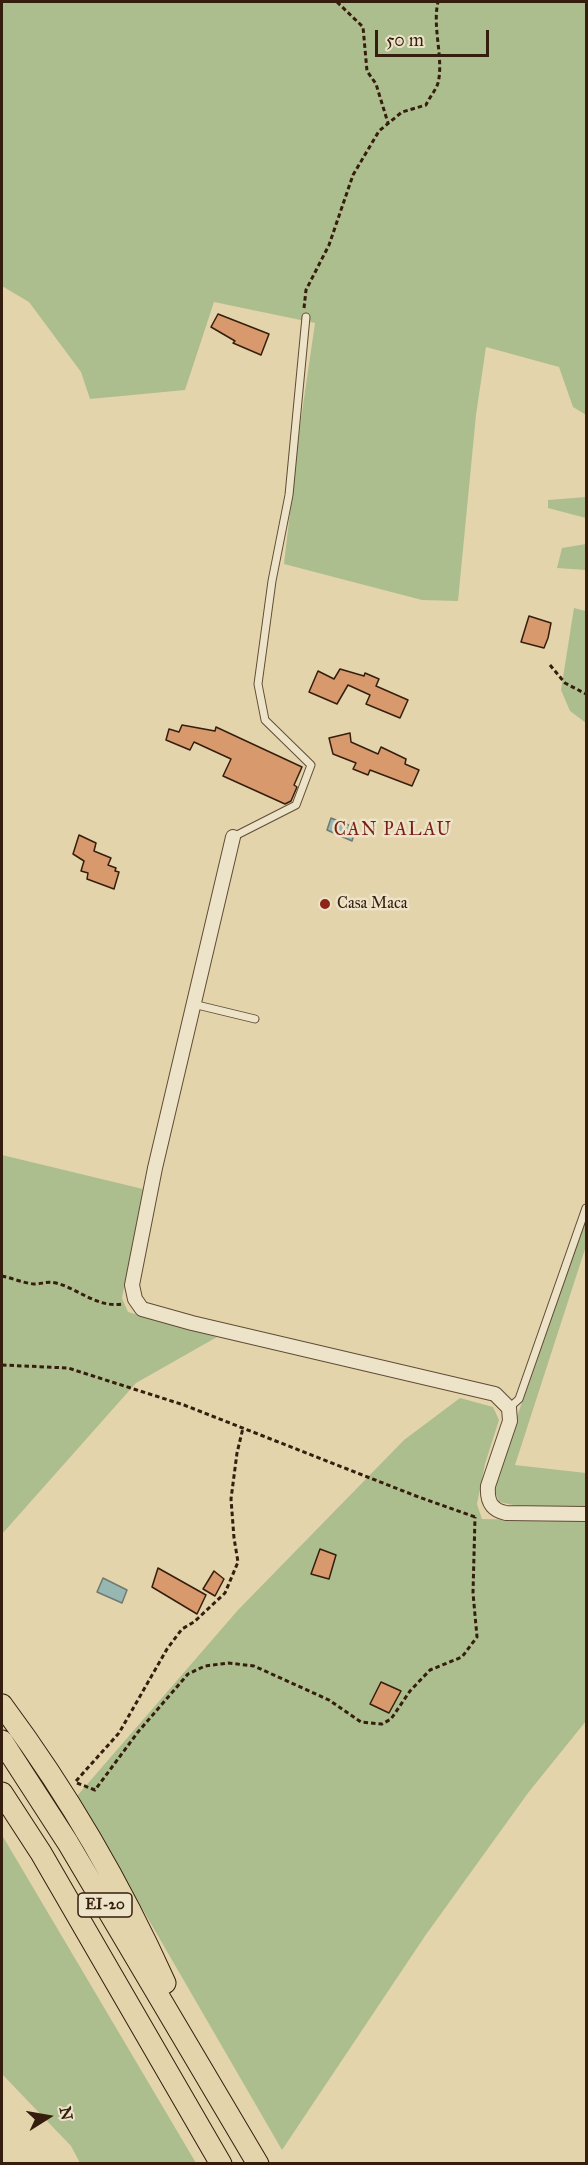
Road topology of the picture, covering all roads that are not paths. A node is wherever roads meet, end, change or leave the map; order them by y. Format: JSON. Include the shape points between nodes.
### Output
{"nodes":[{"id":1,"x":306,"y":317,"type":"road end"},
{"id":2,"x":233,"y":837,"type":"joint"},
{"id":3,"x":193,"y":1004,"type":"junction"},
{"id":4,"x":255,"y":1019,"type":"dead end"},
{"id":5,"x":586,"y":1208,"type":"edge"},
{"id":6,"x":509,"y":1408,"type":"junction"},
{"id":7,"x":586,"y":1514,"type":"edge"},
{"id":8,"x":2,"y":1705,"type":"edge"},
{"id":9,"x":2,"y":1741,"type":"edge"},
{"id":10,"x":2,"y":1793,"type":"edge"},
{"id":11,"x":204,"y":2071,"type":"junction"},
{"id":12,"x":221,"y":2163,"type":"edge"},
{"id":13,"x":258,"y":2163,"type":"edge"}],
"edges":[{"from":1,"to":2,"type":"lane","via":[[289,495],[258,684],[265,720],[311,765],[296,805]]},
{"from":2,"to":3,"type":"street"},
{"from":3,"to":4,"type":"lane"},
{"from":3,"to":6,"type":"street","via":[[132,1285],[142,1309],[495,1394]]},
{"from":5,"to":6,"type":"lane","via":[[519,1399]]},
{"from":6,"to":7,"type":"street","via":[[510,1421],[488,1486],[491,1506],[506,1513]]},
{"from":8,"to":11,"type":"highway","via":[[108,1868],[147,1943]]},
{"from":9,"to":11,"type":"highway","number":"EI-20","via":[[68,1843]]},
{"from":10,"to":12,"type":"highway","number":"EI-20","via":[[41,1853]]},
{"from":11,"to":13,"type":"highway","number":"EI-20"}]}
